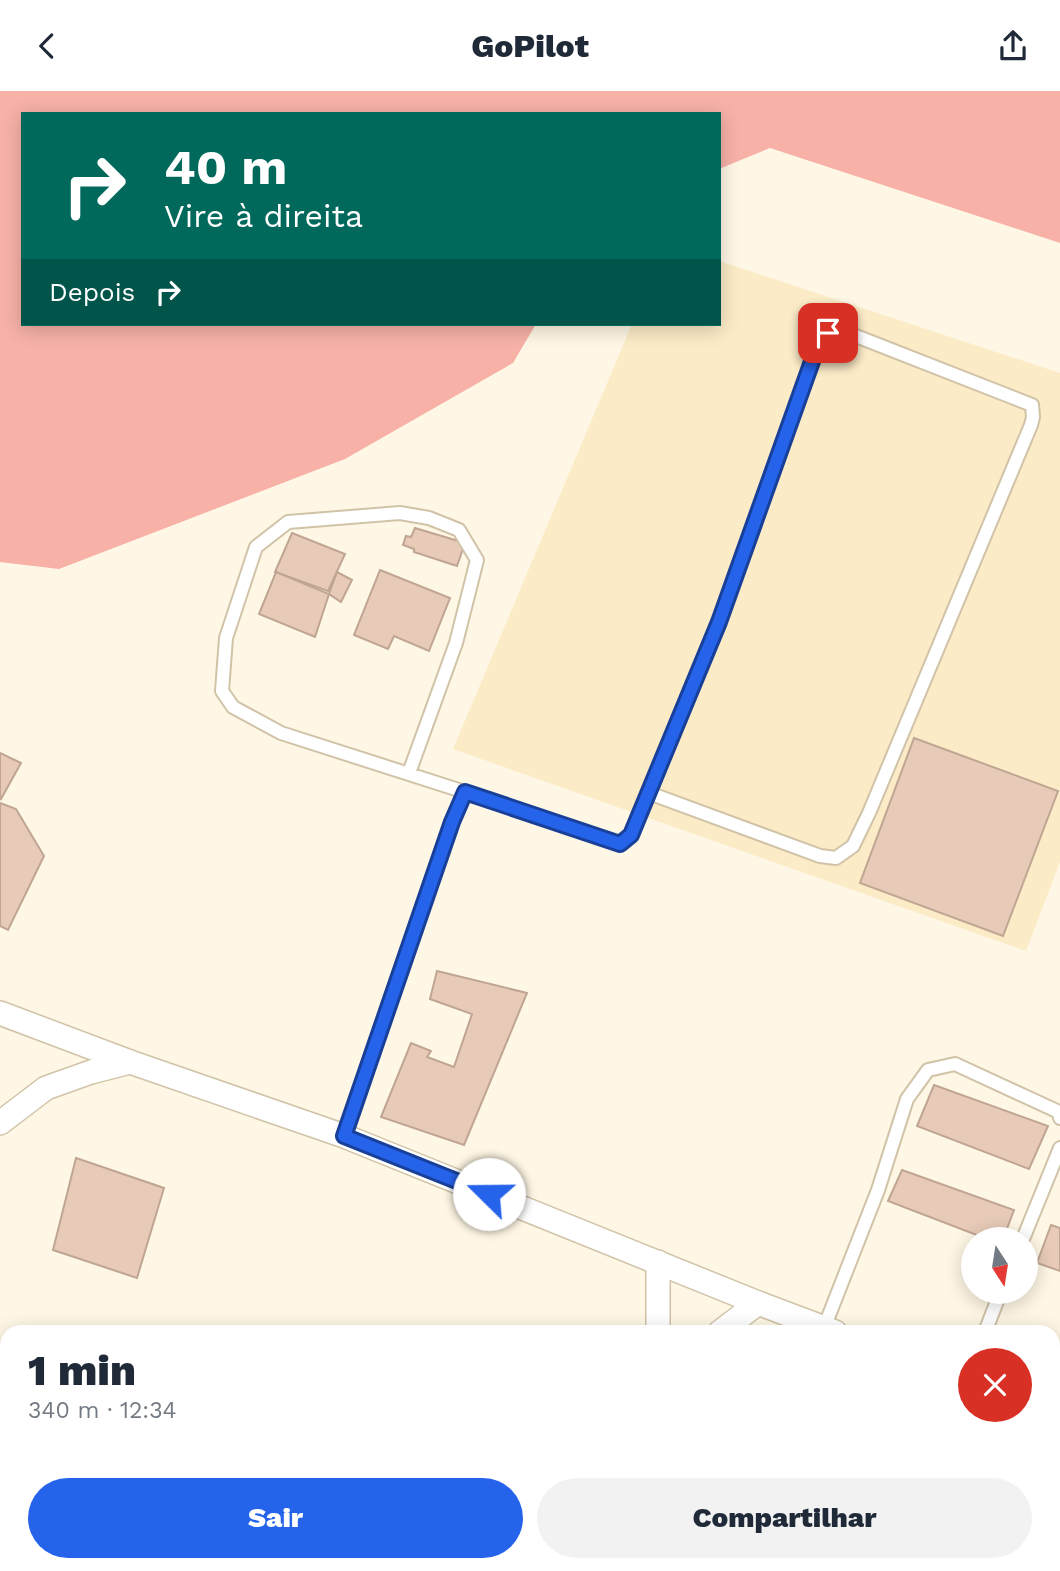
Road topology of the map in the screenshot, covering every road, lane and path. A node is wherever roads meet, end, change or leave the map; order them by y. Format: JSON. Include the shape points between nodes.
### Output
{"nodes":[{"id":1,"x":409,"y":773,"type":"junction"},
{"id":2,"x":465,"y":792,"type":"junction"},
{"id":3,"x":649,"y":793,"type":"junction"},
{"id":4,"x":0,"y":1013,"type":"edge"},
{"id":5,"x":130,"y":1062,"type":"junction"},
{"id":6,"x":1060,"y":1118,"type":"edge"},
{"id":7,"x":0,"y":1123,"type":"edge"},
{"id":8,"x":344,"y":1136,"type":"junction"},
{"id":9,"x":1060,"y":1148,"type":"edge"},
{"id":10,"x":1028,"y":1227,"type":"edge"},
{"id":11,"x":658,"y":1262,"type":"junction"},
{"id":12,"x":758,"y":1303,"type":"junction"},
{"id":13,"x":997,"y":1304,"type":"edge"},
{"id":14,"x":658,"y":1325,"type":"edge"},
{"id":15,"x":729,"y":1325,"type":"edge"},
{"id":16,"x":816,"y":1325,"type":"edge"},
{"id":17,"x":831,"y":1325,"type":"edge"},
{"id":18,"x":988,"y":1325,"type":"edge"}],
"edges":[{"from":1,"to":1,"type":"lane","via":[[281,733],[233,707],[222,691],[226,638],[256,547],[288,522],[400,513],[429,518],[459,530],[477,560],[456,643]]},
{"from":1,"to":2,"type":"lane"},
{"from":2,"to":3,"type":"lane","via":[[620,844],[631,835]]},
{"from":2,"to":8,"type":"lane"},
{"from":3,"to":3,"type":"lane","via":[[719,622],[820,339],[838,329],[1032,405],[1031,425],[853,846],[836,858],[820,856]]},
{"from":4,"to":5,"type":"street"},
{"from":5,"to":7,"type":"street","via":[[46,1088]]},
{"from":5,"to":8,"type":"street"},
{"from":6,"to":17,"type":"lane","via":[[1059,1112],[955,1064],[928,1070],[907,1099]]},
{"from":8,"to":11,"type":"street"},
{"from":9,"to":10,"type":"lane"},
{"from":11,"to":12,"type":"street"},
{"from":11,"to":14,"type":"street"},
{"from":12,"to":15,"type":"street"},
{"from":12,"to":16,"type":"street"},
{"from":13,"to":18,"type":"lane"}]}
